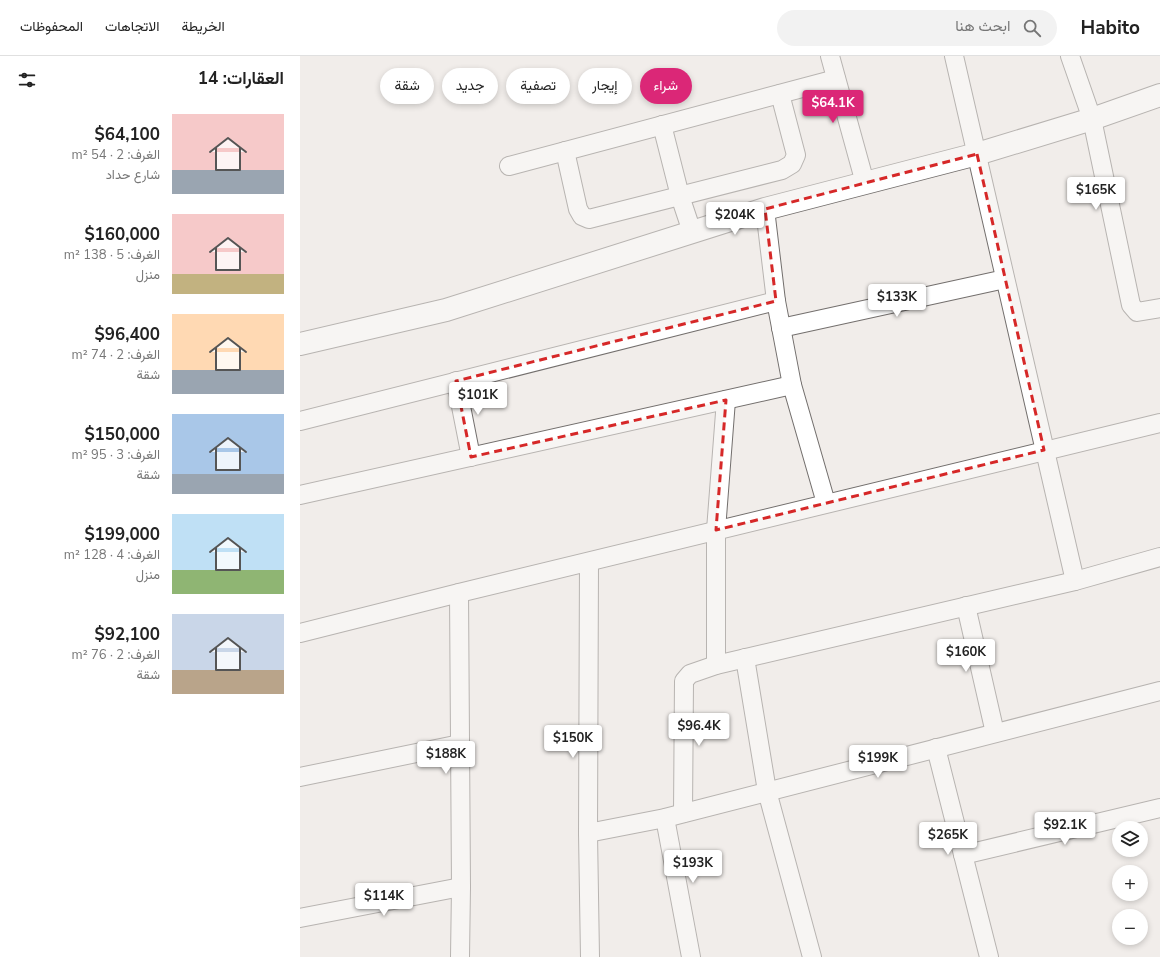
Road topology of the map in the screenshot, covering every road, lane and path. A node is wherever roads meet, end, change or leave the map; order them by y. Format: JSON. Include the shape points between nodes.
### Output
{"nodes":[{"id":1,"x":830,"y":56,"type":"edge"},
{"id":2,"x":954,"y":56,"type":"edge"},
{"id":3,"x":1070,"y":56,"type":"edge"},
{"id":4,"x":836,"y":79,"type":"junction"},
{"id":5,"x":780,"y":94,"type":"junction"},
{"id":6,"x":1160,"y":95,"type":"edge"},
{"id":7,"x":1092,"y":119,"type":"junction"},
{"id":8,"x":662,"y":125,"type":"junction"},
{"id":9,"x":565,"y":151,"type":"junction"},
{"id":10,"x":977,"y":154,"type":"junction"},
{"id":11,"x":509,"y":166,"type":"dead end"},
{"id":12,"x":865,"y":183,"type":"junction"},
{"id":13,"x":680,"y":196,"type":"junction"},
{"id":14,"x":765,"y":209,"type":"junction"},
{"id":15,"x":692,"y":232,"type":"junction"},
{"id":16,"x":1005,"y":280,"type":"junction"},
{"id":17,"x":776,"y":302,"type":"junction"},
{"id":18,"x":1160,"y":308,"type":"edge"},
{"id":19,"x":781,"y":328,"type":"junction"},
{"id":20,"x":300,"y":344,"type":"edge"},
{"id":21,"x":456,"y":381,"type":"junction"},
{"id":22,"x":792,"y":385,"type":"junction"},
{"id":23,"x":726,"y":400,"type":"junction"},
{"id":24,"x":300,"y":421,"type":"edge"},
{"id":25,"x":1160,"y":423,"type":"edge"},
{"id":26,"x":1044,"y":450,"type":"junction"},
{"id":27,"x":471,"y":457,"type":"junction"},
{"id":28,"x":300,"y":495,"type":"edge"},
{"id":29,"x":826,"y":504,"type":"junction"},
{"id":30,"x":716,"y":530,"type":"junction"},
{"id":31,"x":1160,"y":557,"type":"edge"},
{"id":32,"x":589,"y":562,"type":"junction"},
{"id":33,"x":1075,"y":581,"type":"junction"},
{"id":34,"x":459,"y":593,"type":"junction"},
{"id":35,"x":966,"y":606,"type":"junction"},
{"id":36,"x":300,"y":634,"type":"edge"},
{"id":37,"x":745,"y":658,"type":"junction"},
{"id":38,"x":716,"y":665,"type":"junction"},
{"id":39,"x":1160,"y":691,"type":"edge"},
{"id":40,"x":995,"y":733,"type":"junction"},
{"id":41,"x":460,"y":744,"type":"junction"},
{"id":42,"x":936,"y":748,"type":"junction"},
{"id":43,"x":300,"y":777,"type":"edge"},
{"id":44,"x":767,"y":791,"type":"junction"},
{"id":45,"x":1160,"y":808,"type":"edge"},
{"id":46,"x":683,"y":813,"type":"junction"},
{"id":47,"x":665,"y":818,"type":"junction"},
{"id":48,"x":588,"y":833,"type":"junction"},
{"id":49,"x":963,"y":855,"type":"junction"},
{"id":50,"x":461,"y":887,"type":"junction"},
{"id":51,"x":300,"y":918,"type":"edge"},
{"id":52,"x":460,"y":957,"type":"edge"},
{"id":53,"x":590,"y":957,"type":"edge"},
{"id":54,"x":692,"y":957,"type":"edge"},
{"id":55,"x":812,"y":957,"type":"edge"},
{"id":56,"x":990,"y":957,"type":"edge"}],
"edges":[{"from":1,"to":4,"type":"street"},
{"from":2,"to":10,"type":"street"},
{"from":3,"to":7,"type":"street"},
{"from":4,"to":5,"type":"street"},
{"from":4,"to":12,"type":"street"},
{"from":5,"to":8,"type":"street"},
{"from":5,"to":13,"type":"street","via":[[796,155],[792,164],[782,170]]},
{"from":6,"to":7,"type":"street"},
{"from":7,"to":10,"type":"street"},
{"from":7,"to":18,"type":"street","via":[[1131,305],[1137,312]]},
{"from":8,"to":9,"type":"street"},
{"from":8,"to":13,"type":"street"},
{"from":9,"to":11,"type":"street"},
{"from":9,"to":13,"type":"street","via":[[578,209],[582,216],[589,219]]},
{"from":10,"to":12,"type":"street"},
{"from":10,"to":16,"type":"street"},
{"from":12,"to":14,"type":"street"},
{"from":13,"to":15,"type":"street"},
{"from":14,"to":15,"type":"street"},
{"from":14,"to":17,"type":"street"},
{"from":15,"to":20,"type":"street","via":[[446,310]]},
{"from":16,"to":19,"type":"street"},
{"from":16,"to":26,"type":"street"},
{"from":17,"to":19,"type":"street"},
{"from":17,"to":21,"type":"street"},
{"from":19,"to":22,"type":"street"},
{"from":21,"to":24,"type":"street"},
{"from":21,"to":27,"type":"street"},
{"from":22,"to":23,"type":"street"},
{"from":22,"to":29,"type":"street"},
{"from":23,"to":27,"type":"street"},
{"from":23,"to":30,"type":"street"},
{"from":25,"to":26,"type":"street"},
{"from":26,"to":29,"type":"street"},
{"from":26,"to":33,"type":"street"},
{"from":27,"to":28,"type":"street"},
{"from":29,"to":30,"type":"street"},
{"from":30,"to":32,"type":"street"},
{"from":30,"to":38,"type":"street"},
{"from":31,"to":33,"type":"street"},
{"from":32,"to":34,"type":"street"},
{"from":32,"to":48,"type":"street"},
{"from":33,"to":35,"type":"street"},
{"from":34,"to":36,"type":"street"},
{"from":34,"to":41,"type":"street"},
{"from":35,"to":37,"type":"street"},
{"from":35,"to":40,"type":"street"},
{"from":37,"to":38,"type":"street"},
{"from":37,"to":44,"type":"street"},
{"from":38,"to":46,"type":"street","via":[[690,674],[684,681]]},
{"from":39,"to":40,"type":"street"},
{"from":40,"to":42,"type":"street"},
{"from":41,"to":43,"type":"street"},
{"from":41,"to":50,"type":"street"},
{"from":42,"to":44,"type":"street"},
{"from":42,"to":49,"type":"street"},
{"from":44,"to":46,"type":"street"},
{"from":44,"to":55,"type":"street"},
{"from":45,"to":49,"type":"street"},
{"from":46,"to":47,"type":"street"},
{"from":47,"to":48,"type":"street"},
{"from":47,"to":54,"type":"street"},
{"from":48,"to":53,"type":"street"},
{"from":49,"to":56,"type":"street"},
{"from":50,"to":51,"type":"street"},
{"from":50,"to":52,"type":"street"}]}
